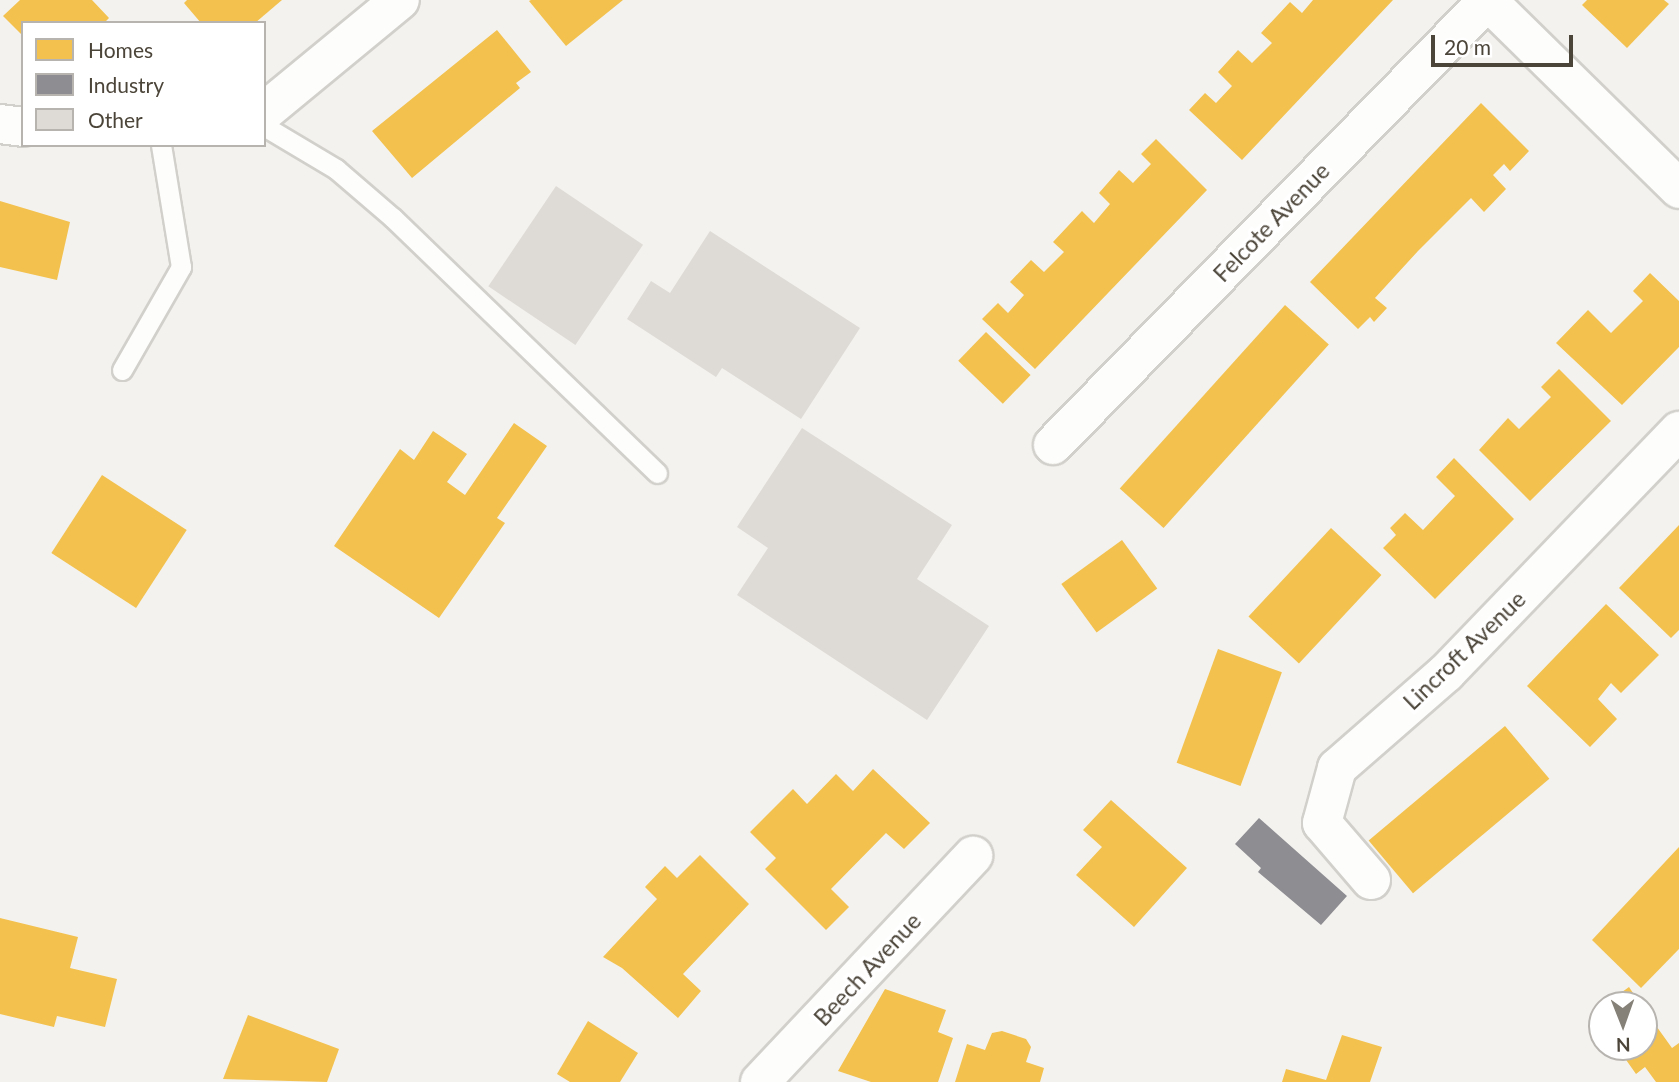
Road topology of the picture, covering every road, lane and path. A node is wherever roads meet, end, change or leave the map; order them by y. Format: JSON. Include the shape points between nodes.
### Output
{"nodes":[{"id":1,"x":400,"y":0,"type":"edge"},
{"id":2,"x":1488,"y":0,"type":"edge"},
{"id":3,"x":266,"y":110,"type":"edge"},
{"id":4,"x":0,"y":124,"type":"edge"},
{"id":5,"x":21,"y":127,"type":"edge"},
{"id":6,"x":266,"y":127,"type":"edge"},
{"id":7,"x":160,"y":147,"type":"edge"},
{"id":8,"x":1679,"y":189,"type":"edge"},
{"id":9,"x":121,"y":370,"type":"dead end"},
{"id":10,"x":1679,"y":431,"type":"edge"},
{"id":11,"x":1053,"y":444,"type":"dead end"},
{"id":12,"x":657,"y":473,"type":"dead end"},
{"id":13,"x":973,"y":856,"type":"dead end"},
{"id":14,"x":1371,"y":880,"type":"dead end"},
{"id":15,"x":760,"y":1082,"type":"edge"}],
"edges":[{"from":1,"to":3,"type":"street"},
{"from":2,"to":8,"type":"street"},
{"from":2,"to":11,"type":"street","name":"Felcote Avenue"},
{"from":4,"to":5,"type":"street"},
{"from":6,"to":12,"type":"lane","via":[[336,169],[393,218]]},
{"from":7,"to":9,"type":"lane","via":[[181,267]]},
{"from":10,"to":14,"type":"street","name":"Lincroft Avenue","via":[[1446,673],[1337,768],[1322,823]]},
{"from":13,"to":15,"type":"street","name":"Beech Avenue"}]}
